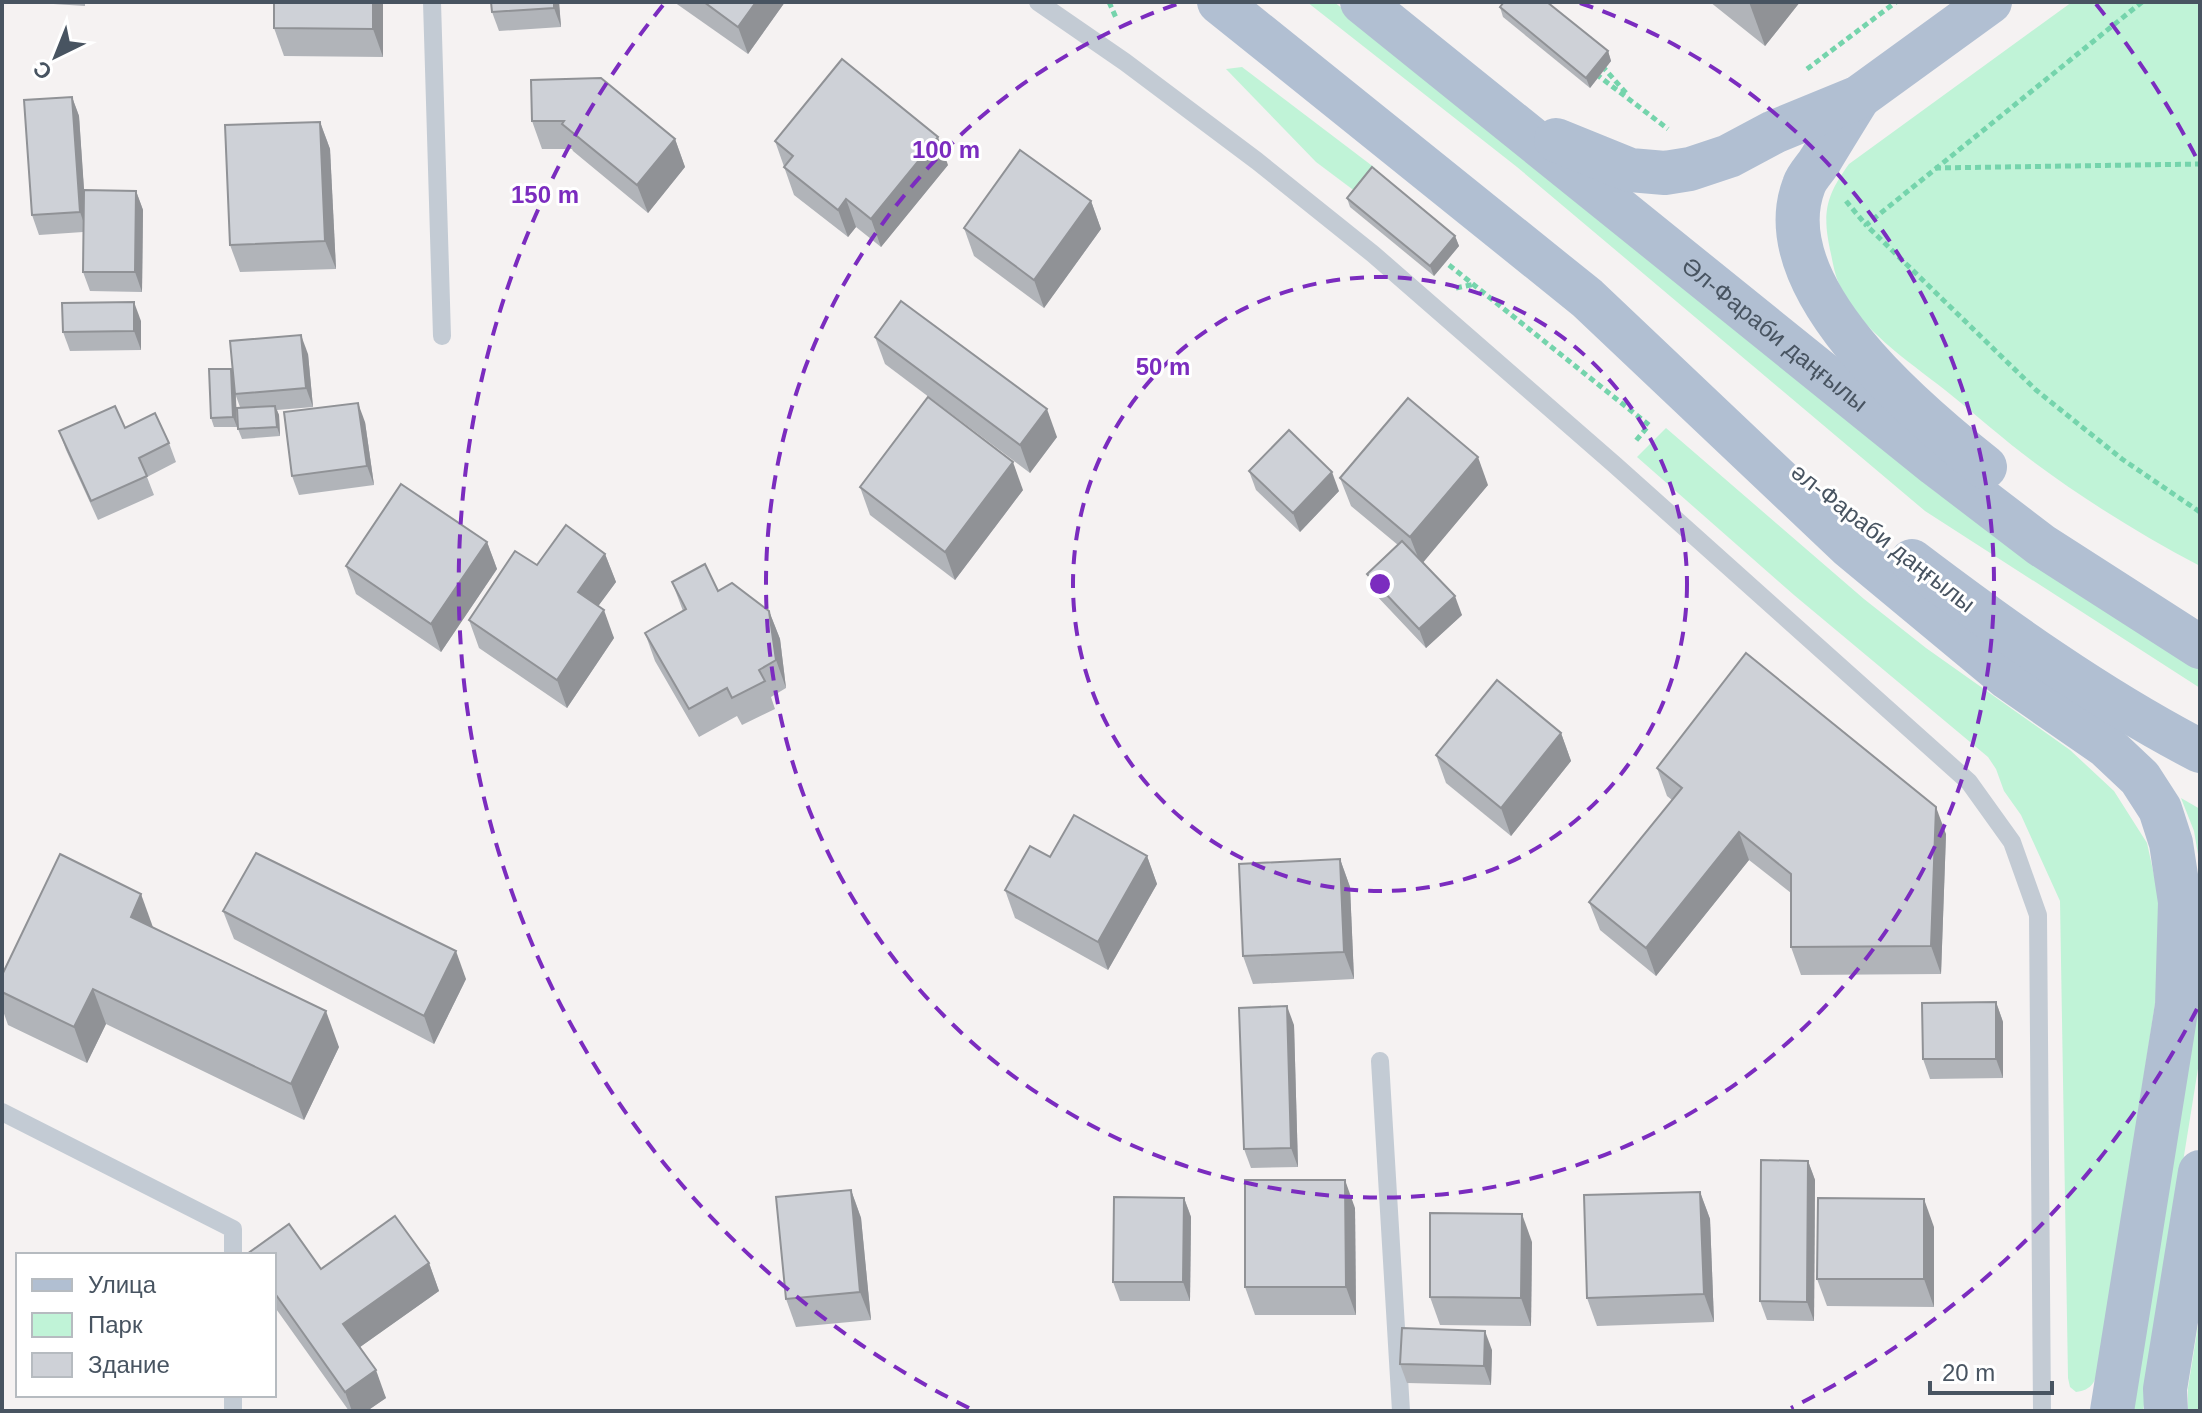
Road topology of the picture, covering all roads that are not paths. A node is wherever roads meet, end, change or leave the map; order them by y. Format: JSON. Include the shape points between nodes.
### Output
{"nodes":[{"id":1,"x":432,"y":2,"type":"edge"},
{"id":2,"x":1038,"y":2,"type":"edge"},
{"id":3,"x":1219,"y":2,"type":"edge"},
{"id":4,"x":1362,"y":2,"type":"edge"},
{"id":5,"x":1990,"y":2,"type":"edge"},
{"id":6,"x":1859,"y":97,"type":"junction"},
{"id":7,"x":1500,"y":113,"type":"junction"},
{"id":8,"x":1587,"y":298,"type":"junction"},
{"id":9,"x":442,"y":336,"type":"dead end"},
{"id":10,"x":2200,"y":638,"type":"edge"},
{"id":11,"x":2200,"y":647,"type":"edge"},
{"id":12,"x":2200,"y":751,"type":"edge"},
{"id":13,"x":1380,"y":1061,"type":"dead end"},
{"id":14,"x":2,"y":1112,"type":"edge"},
{"id":15,"x":2200,"y":1172,"type":"edge"},
{"id":16,"x":233,"y":1253,"type":"edge"},
{"id":17,"x":1401,"y":1411,"type":"edge"},
{"id":18,"x":2042,"y":1411,"type":"edge"},
{"id":19,"x":2112,"y":1411,"type":"edge"},
{"id":20,"x":2166,"y":1411,"type":"edge"}],
"edges":[{"from":1,"to":9,"type":"lane"},
{"from":2,"to":18,"type":"lane","via":[[1257,161],[1373,254],[1969,782],[2012,842],[2038,915]]},
{"from":3,"to":8,"type":"main road"},
{"from":4,"to":7,"type":"main road","name":"Әл-Фараби даңғылы"},
{"from":5,"to":6,"type":"main road"},
{"from":6,"to":7,"type":"main road","via":[[1729,156],[1665,173],[1630,170]]},
{"from":6,"to":10,"type":"main road","via":[[1804,185],[1800,243],[1818,294],[1864,357],[1953,441]]},
{"from":7,"to":11,"type":"main road","name":"Әл-Фараби даңғылы","via":[[1958,482],[2041,545]]},
{"from":8,"to":12,"type":"main road","name":"әл-Фараби даңғылы","via":[[1825,496],[1992,622],[2151,726]]},
{"from":8,"to":19,"type":"main road","via":[[1849,546],[2008,678],[2106,746],[2140,778],[2160,809],[2180,902],[2177,1005]]},
{"from":13,"to":17,"type":"lane"},
{"from":14,"to":16,"type":"lane","via":[[233,1229]]},
{"from":15,"to":20,"type":"main road","via":[[2165,1389]]}]}
